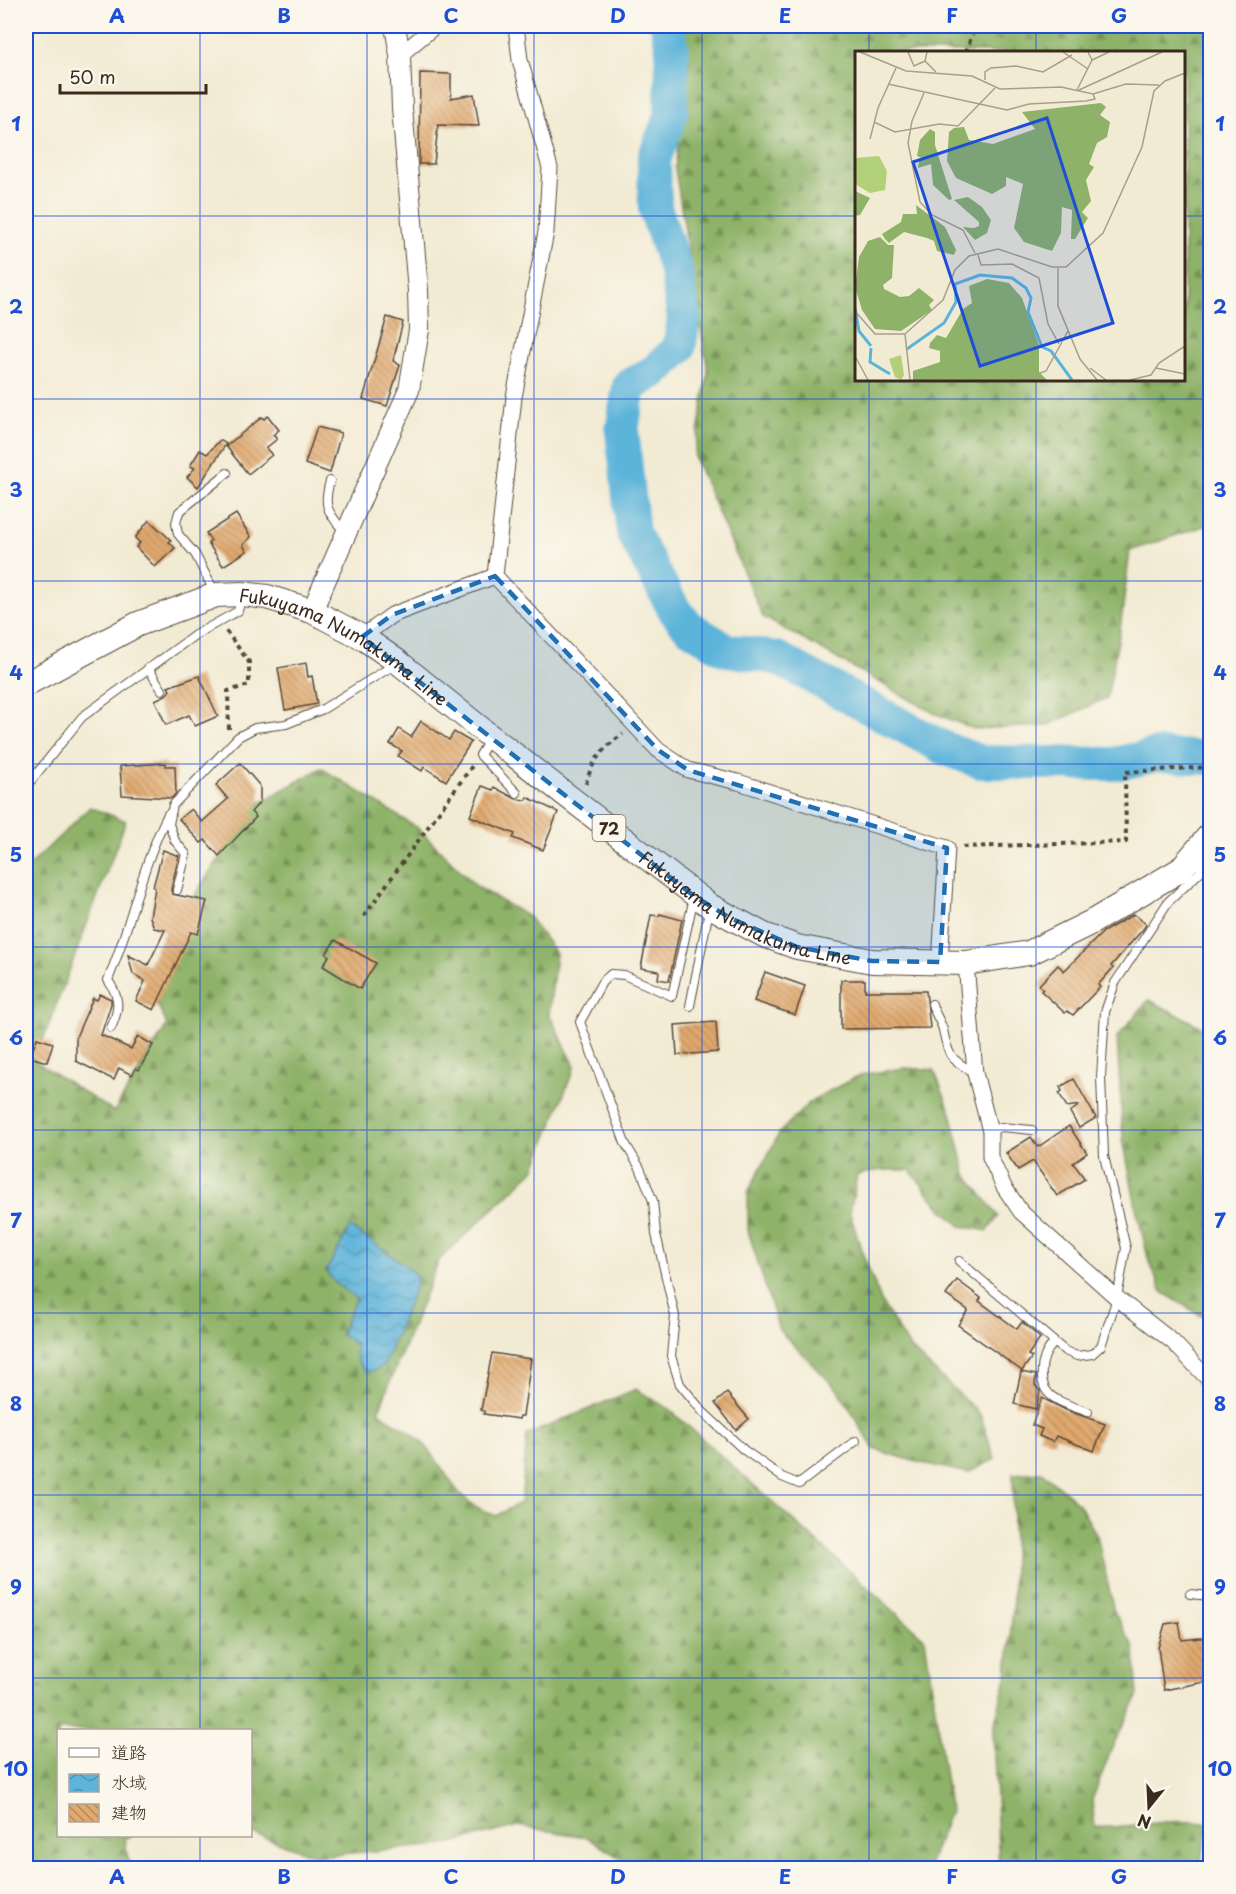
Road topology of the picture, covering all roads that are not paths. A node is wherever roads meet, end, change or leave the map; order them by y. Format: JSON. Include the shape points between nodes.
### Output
{"nodes":[{"id":1,"x":395,"y":26,"type":"edge"},
{"id":2,"x":435,"y":26,"type":"edge"},
{"id":3,"x":516,"y":26,"type":"edge"},
{"id":4,"x":400,"y":56,"type":"junction"},
{"id":5,"x":227,"y":473,"type":"dead end"},
{"id":6,"x":330,"y":482,"type":"dead end"},
{"id":7,"x":346,"y":534,"type":"junction"},
{"id":8,"x":495,"y":576,"type":"junction"},
{"id":9,"x":243,"y":594,"type":"junction"},
{"id":10,"x":216,"y":595,"type":"junction"},
{"id":11,"x":312,"y":611,"type":"junction"},
{"id":12,"x":362,"y":637,"type":"junction"},
{"id":13,"x":398,"y":662,"type":"junction"},
{"id":14,"x":148,"y":668,"type":"junction"},
{"id":15,"x":26,"y":684,"type":"edge"},
{"id":16,"x":162,"y":690,"type":"dead end"},
{"id":17,"x":485,"y":746,"type":"junction"},
{"id":18,"x":26,"y":787,"type":"edge"},
{"id":19,"x":517,"y":793,"type":"dead end"},
{"id":20,"x":173,"y":805,"type":"junction"},
{"id":21,"x":1206,"y":842,"type":"edge"},
{"id":22,"x":177,"y":890,"type":"dead end"},
{"id":23,"x":702,"y":901,"type":"junction"},
{"id":24,"x":940,"y":962,"type":"junction"},
{"id":25,"x":966,"y":963,"type":"junction"},
{"id":26,"x":932,"y":1004,"type":"dead end"},
{"id":27,"x":690,"y":1006,"type":"dead end"},
{"id":28,"x":111,"y":1028,"type":"dead end"},
{"id":29,"x":975,"y":1072,"type":"junction"},
{"id":30,"x":1032,"y":1130,"type":"dead end"},
{"id":31,"x":990,"y":1131,"type":"junction"},
{"id":32,"x":959,"y":1261,"type":"dead end"},
{"id":33,"x":1116,"y":1298,"type":"junction"},
{"id":34,"x":1053,"y":1344,"type":"junction"},
{"id":35,"x":1210,"y":1381,"type":"edge"},
{"id":36,"x":1088,"y":1412,"type":"dead end"},
{"id":37,"x":856,"y":1441,"type":"dead end"},
{"id":38,"x":1190,"y":1594,"type":"dead end"},
{"id":39,"x":1210,"y":1596,"type":"edge"}],
"edges":[{"from":1,"to":4,"type":"street"},
{"from":2,"to":4,"type":"street"},
{"from":3,"to":8,"type":"street","via":[[520,60],[550,168],[546,232],[514,398]]},
{"from":4,"to":7,"type":"street","via":[[419,330],[408,390]]},
{"from":5,"to":10,"type":"lane","via":[[179,512],[176,523],[178,534],[195,554]]},
{"from":6,"to":7,"type":"lane","via":[[326,508]]},
{"from":7,"to":11,"type":"street"},
{"from":8,"to":12,"type":"street","via":[[392,615]]},
{"from":8,"to":24,"type":"street","via":[[658,750],[688,770],[947,848]]},
{"from":9,"to":10,"type":"main road","name":"Fukuyama Numakuma Line","number":"72"},
{"from":9,"to":11,"type":"main road","name":"Fukuyama Numakuma Line","number":"72"},
{"from":9,"to":14,"type":"lane","via":[[238,611]]},
{"from":10,"to":15,"type":"main road","name":"Fukuyama Numakuma Line","number":"72","via":[[138,624]]},
{"from":11,"to":12,"type":"main road","name":"Fukuyama Numakuma Line","number":"72"},
{"from":12,"to":13,"type":"main road","name":"Fukuyama Numakuma Line","number":"72"},
{"from":13,"to":17,"type":"main road","name":"Fukuyama Numakuma Line","number":"72"},
{"from":13,"to":20,"type":"lane","via":[[322,709],[286,724],[255,728],[238,737]]},
{"from":14,"to":16,"type":"lane"},
{"from":14,"to":18,"type":"lane","via":[[82,717]]},
{"from":17,"to":19,"type":"lane"},
{"from":17,"to":23,"type":"main road","name":"Fukuyama Numakuma Line","number":"72","via":[[580,805]]},
{"from":20,"to":22,"type":"lane","via":[[169,824],[175,841],[186,854]]},
{"from":20,"to":28,"type":"lane","via":[[148,856],[108,980],[117,993],[119,1010]]},
{"from":21,"to":25,"type":"main road","name":"Fukuyama Numakuma Line","number":"72","via":[[1180,870],[1092,922],[1029,953]]},
{"from":21,"to":33,"type":"lane","via":[[1200,872],[1168,902],[1115,983],[1105,1012],[1101,1077],[1104,1155],[1126,1248]]},
{"from":23,"to":24,"type":"main road","name":"Fukuyama Numakuma Line","number":"72","via":[[764,935],[797,947],[872,961]]},
{"from":23,"to":27,"type":"lane"},
{"from":23,"to":37,"type":"lane","via":[[672,996],[624,975],[611,974],[602,982],[580,1023],[625,1143],[654,1201],[656,1234],[675,1316],[671,1356],[680,1383],[703,1412],[744,1450],[799,1484]]},
{"from":24,"to":25,"type":"main road","name":"Fukuyama Numakuma Line","number":"72"},
{"from":25,"to":29,"type":"street"},
{"from":26,"to":29,"type":"lane","via":[[943,1028],[943,1041],[954,1061]]},
{"from":29,"to":31,"type":"street"},
{"from":30,"to":31,"type":"lane","via":[[1001,1127]]},
{"from":31,"to":33,"type":"street","via":[[990,1157],[1021,1212]]},
{"from":32,"to":34,"type":"lane"},
{"from":33,"to":34,"type":"lane","via":[[1101,1346],[1092,1354],[1077,1356]]},
{"from":33,"to":35,"type":"street","via":[[1173,1342]]},
{"from":34,"to":36,"type":"lane","via":[[1045,1352],[1041,1373],[1045,1387],[1054,1399]]},
{"from":38,"to":39,"type":"lane"}]}
